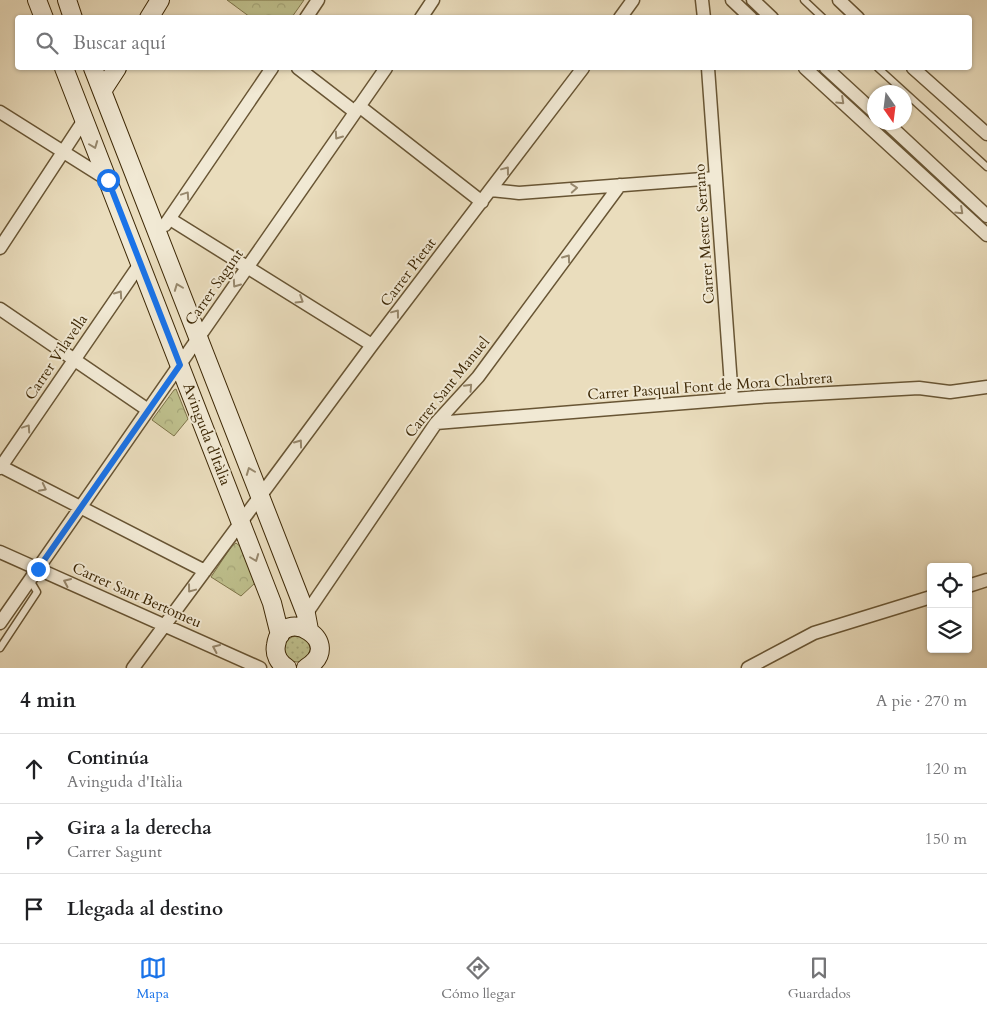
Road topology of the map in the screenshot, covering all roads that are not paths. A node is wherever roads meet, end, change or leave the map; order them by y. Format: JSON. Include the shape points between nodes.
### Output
{"nodes":[{"id":1,"x":38,"y":0,"type":"edge"},
{"id":2,"x":67,"y":0,"type":"edge"},
{"id":3,"x":160,"y":0,"type":"edge"},
{"id":4,"x":318,"y":0,"type":"edge"},
{"id":5,"x":433,"y":0,"type":"edge"},
{"id":6,"x":633,"y":0,"type":"edge"},
{"id":7,"x":702,"y":0,"type":"edge"},
{"id":8,"x":732,"y":0,"type":"edge"},
{"id":9,"x":755,"y":0,"type":"edge"},
{"id":10,"x":804,"y":0,"type":"edge"},
{"id":11,"x":839,"y":0,"type":"edge"},
{"id":12,"x":43,"y":15,"type":"edge"},
{"id":13,"x":73,"y":15,"type":"edge"},
{"id":14,"x":151,"y":15,"type":"edge"},
{"id":15,"x":308,"y":15,"type":"edge"},
{"id":16,"x":423,"y":15,"type":"edge"},
{"id":17,"x":622,"y":15,"type":"edge"},
{"id":18,"x":704,"y":15,"type":"edge"},
{"id":19,"x":748,"y":15,"type":"edge"},
{"id":20,"x":769,"y":15,"type":"edge"},
{"id":21,"x":820,"y":15,"type":"edge"},
{"id":22,"x":855,"y":15,"type":"edge"},
{"id":23,"x":65,"y":70,"type":"edge"},
{"id":24,"x":94,"y":70,"type":"edge"},
{"id":25,"x":116,"y":70,"type":"edge"},
{"id":26,"x":271,"y":70,"type":"edge"},
{"id":27,"x":301,"y":70,"type":"edge"},
{"id":28,"x":385,"y":70,"type":"edge"},
{"id":29,"x":581,"y":70,"type":"edge"},
{"id":30,"x":708,"y":70,"type":"edge"},
{"id":31,"x":807,"y":70,"type":"edge"},
{"id":32,"x":828,"y":70,"type":"edge"},
{"id":33,"x":880,"y":70,"type":"edge"},
{"id":34,"x":916,"y":70,"type":"edge"},
{"id":35,"x":102,"y":91,"type":"junction"},
{"id":36,"x":867,"y":106,"type":"edge"},
{"id":37,"x":357,"y":109,"type":"junction"},
{"id":38,"x":0,"y":112,"type":"edge"},
{"id":39,"x":84,"y":120,"type":"junction"},
{"id":40,"x":895,"y":130,"type":"edge"},
{"id":41,"x":987,"y":134,"type":"edge"},
{"id":42,"x":62,"y":152,"type":"junction"},
{"id":43,"x":987,"y":167,"type":"edge"},
{"id":44,"x":716,"y":178,"type":"junction"},
{"id":45,"x":108,"y":180,"type":"junction"},
{"id":46,"x":620,"y":185,"type":"junction"},
{"id":47,"x":491,"y":190,"type":"junction"},
{"id":48,"x":482,"y":202,"type":"junction"},
{"id":49,"x":987,"y":216,"type":"edge"},
{"id":50,"x":170,"y":219,"type":"junction"},
{"id":51,"x":987,"y":235,"type":"edge"},
{"id":52,"x":158,"y":236,"type":"junction"},
{"id":53,"x":0,"y":248,"type":"edge"},
{"id":54,"x":140,"y":264,"type":"junction"},
{"id":55,"x":247,"y":267,"type":"junction"},
{"id":56,"x":0,"y":309,"type":"edge"},
{"id":57,"x":198,"y":338,"type":"junction"},
{"id":58,"x":372,"y":345,"type":"junction"},
{"id":59,"x":74,"y":360,"type":"junction"},
{"id":60,"x":180,"y":365,"type":"junction"},
{"id":61,"x":987,"y":388,"type":"edge"},
{"id":62,"x":732,"y":399,"type":"junction"},
{"id":63,"x":148,"y":410,"type":"junction"},
{"id":64,"x":436,"y":423,"type":"junction"},
{"id":65,"x":0,"y":467,"type":"edge"},
{"id":66,"x":260,"y":497,"type":"junction"},
{"id":67,"x":80,"y":507,"type":"junction"},
{"id":68,"x":241,"y":522,"type":"junction"},
{"id":69,"x":0,"y":552,"type":"edge"},
{"id":70,"x":38,"y":569,"type":"junction"},
{"id":71,"x":205,"y":571,"type":"junction"},
{"id":72,"x":30,"y":580,"type":"junction"},
{"id":73,"x":987,"y":580,"type":"edge"},
{"id":74,"x":972,"y":585,"type":"edge"},
{"id":75,"x":927,"y":598,"type":"edge"},
{"id":76,"x":0,"y":622,"type":"edge"},
{"id":77,"x":307,"y":622,"type":"junction"},
{"id":78,"x":165,"y":625,"type":"junction"},
{"id":79,"x":280,"y":635,"type":"junction"},
{"id":80,"x":0,"y":648,"type":"edge"},
{"id":81,"x":319,"y":650,"type":"junction"},
{"id":82,"x":133,"y":668,"type":"edge"},
{"id":83,"x":260,"y":668,"type":"edge"},
{"id":84,"x":288,"y":668,"type":"edge"},
{"id":85,"x":306,"y":668,"type":"edge"},
{"id":86,"x":324,"y":668,"type":"edge"},
{"id":87,"x":748,"y":668,"type":"edge"}],
"edges":[{"from":1,"to":12,"type":"main road"},
{"from":2,"to":13,"type":"main road"},
{"from":3,"to":14,"type":"main road"},
{"from":4,"to":15,"type":"street"},
{"from":5,"to":16,"type":"street"},
{"from":6,"to":17,"type":"street"},
{"from":7,"to":18,"type":"street"},
{"from":8,"to":19,"type":"street"},
{"from":9,"to":20,"type":"street"},
{"from":10,"to":21,"type":"lane"},
{"from":11,"to":22,"type":"street"},
{"from":23,"to":39,"type":"main road","name":"Avinguda d'Itàlia"},
{"from":24,"to":35,"type":"main road","name":"Avinguda d'Itàlia"},
{"from":25,"to":35,"type":"main road"},
{"from":50,"to":26,"type":"street","one_way":true},
{"from":27,"to":37,"type":"street"},
{"from":28,"to":37,"type":"street","name":"Carrer Sagunt"},
{"from":47,"to":29,"type":"street","name":"Carrer Pietat","one_way":true},
{"from":30,"to":44,"type":"street","name":"Carrer Mestre Serrano"},
{"from":31,"to":51,"type":"street","one_way":true},
{"from":32,"to":36,"type":"street"},
{"from":33,"to":43,"type":"lane"},
{"from":34,"to":41,"type":"street"},
{"from":35,"to":52,"type":"main road","name":"Avinguda d'Itàlia"},
{"from":37,"to":48,"type":"street"},
{"from":37,"to":55,"type":"street","name":"Carrer Sagunt","one_way":true},
{"from":38,"to":42,"type":"street"},
{"from":39,"to":42,"type":"street"},
{"from":39,"to":45,"type":"main road","name":"Avinguda d'Itàlia","one_way":true},
{"from":40,"to":49,"type":"street"},
{"from":42,"to":45,"type":"street"},
{"from":42,"to":53,"type":"street"},
{"from":44,"to":46,"type":"street"},
{"from":44,"to":62,"type":"street","name":"Carrer Mestre Serrano"},
{"from":45,"to":54,"type":"main road","name":"Avinguda d'Itàlia"},
{"from":47,"to":46,"type":"street","one_way":true,"via":[[519,193]]},
{"from":64,"to":46,"type":"street","name":"Carrer Sant Manuel","one_way":true,"via":[[478,377]]},
{"from":47,"to":48,"type":"street","name":"Carrer Pietat"},
{"from":58,"to":48,"type":"street","name":"Carrer Pietat","one_way":true},
{"from":50,"to":52,"type":"street"},
{"from":50,"to":55,"type":"street"},
{"from":57,"to":52,"type":"main road","name":"Avinguda d'Itàlia","one_way":true},
{"from":59,"to":54,"type":"street","name":"Carrer Vilavella","one_way":true},
{"from":54,"to":60,"type":"main road","name":"Avinguda d'Itàlia"},
{"from":55,"to":57,"type":"street","name":"Carrer Sagunt","one_way":true},
{"from":55,"to":58,"type":"street","one_way":true},
{"from":56,"to":59,"type":"street"},
{"from":57,"to":60,"type":"street","name":"Carrer Sagunt"},
{"from":66,"to":57,"type":"main road","name":"Avinguda d'Itàlia","one_way":true},
{"from":66,"to":58,"type":"street","name":"Carrer Pietat","one_way":true},
{"from":59,"to":63,"type":"street"},
{"from":65,"to":59,"type":"street","name":"Carrer Vilavella","one_way":true},
{"from":60,"to":63,"type":"street","name":"Carrer Sagunt"},
{"from":60,"to":68,"type":"main road","name":"Avinguda d'Itàlia"},
{"from":61,"to":62,"type":"street","name":"Carrer Pasqual Font de Mora Chabrera","via":[[950,392],[919,388]]},
{"from":62,"to":64,"type":"street","name":"Carrer Pasqual Font de Mora Chabrera"},
{"from":63,"to":67,"type":"street","name":"Carrer Sagunt"},
{"from":64,"to":77,"type":"street","name":"Carrer Sant Manuel"},
{"from":65,"to":67,"type":"street","one_way":true},
{"from":66,"to":68,"type":"street"},
{"from":66,"to":77,"type":"main road","name":"Avinguda d'Itàlia"},
{"from":67,"to":70,"type":"street","name":"Carrer Sagunt"},
{"from":67,"to":71,"type":"street"},
{"from":68,"to":71,"type":"street"},
{"from":68,"to":79,"type":"main road","name":"Avinguda d'Itàlia","one_way":true,"via":[[272,603]]},
{"from":69,"to":70,"type":"street","name":"Carrer Sant Bertomeu"},
{"from":70,"to":72,"type":"street","name":"Carrer Sagunt"},
{"from":78,"to":70,"type":"street","name":"Carrer Sant Bertomeu","one_way":true},
{"from":71,"to":78,"type":"street","one_way":true},
{"from":72,"to":76,"type":"street","name":"Carrer Sagunt"},
{"from":72,"to":80,"type":"lane","via":[[37,592]]},
{"from":73,"to":74,"type":"street"},
{"from":75,"to":87,"type":"street","via":[[814,633]]},
{"from":77,"to":79,"type":"main road","via":[[303,628],[291,628]]},
{"from":77,"to":81,"type":"main road","name":"Avinguda d'Itàlia"},
{"from":78,"to":82,"type":"street"},
{"from":83,"to":78,"type":"street","name":"Carrer Sant Bertomeu","one_way":true},
{"from":79,"to":84,"type":"main road","name":"Avinguda d'Itàlia","via":[[276,655]]},
{"from":81,"to":85,"type":"main road","via":[[313,663]]},
{"from":81,"to":86,"type":"main road","name":"Avinguda d'Itàlia"}]}
